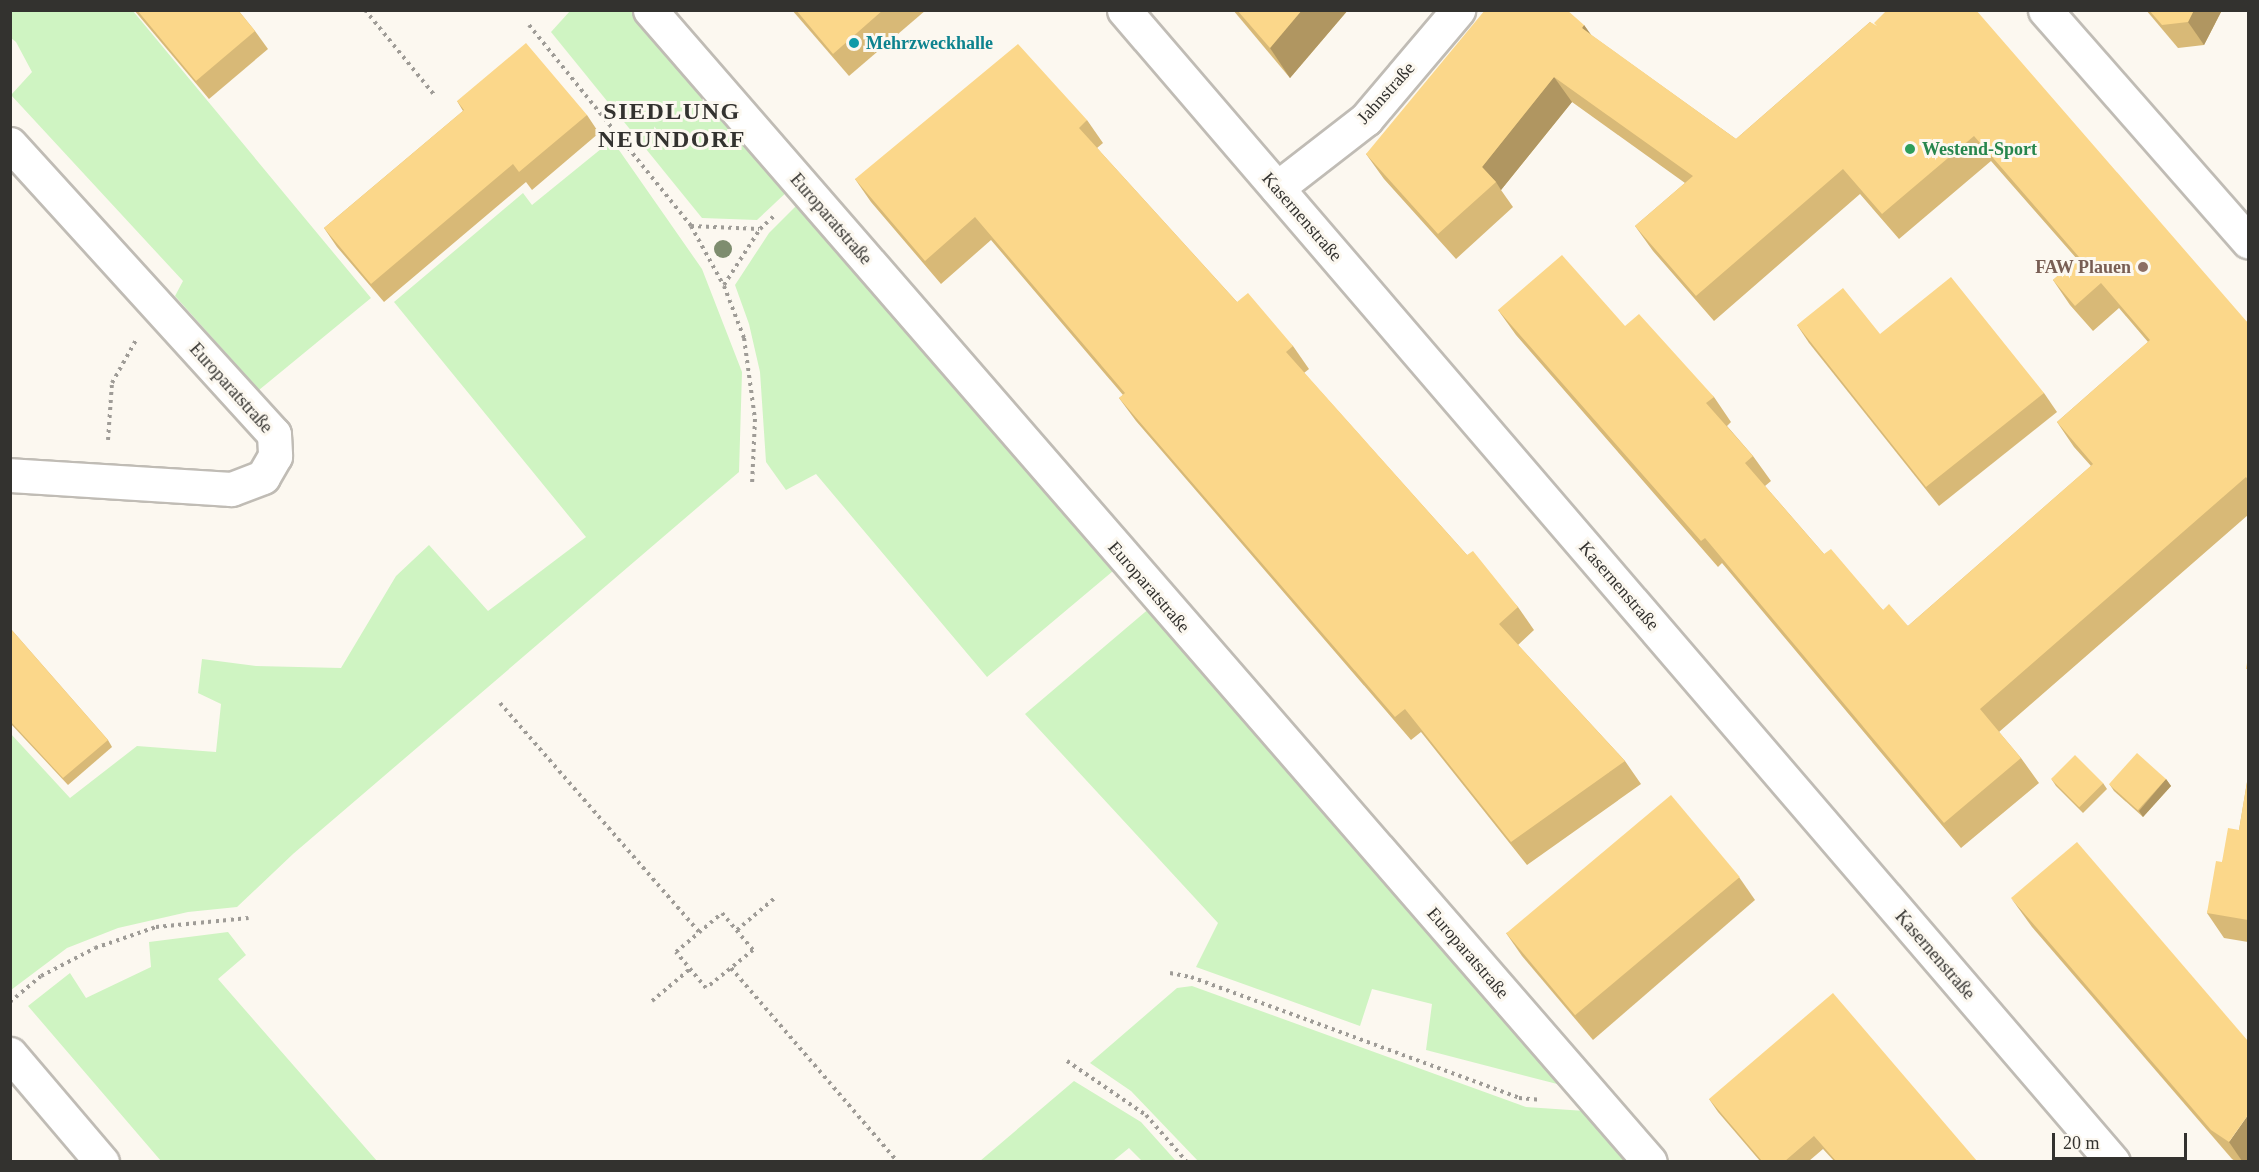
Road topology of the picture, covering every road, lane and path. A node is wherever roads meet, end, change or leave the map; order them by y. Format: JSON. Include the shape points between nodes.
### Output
{"nodes":[{"id":1,"x":365,"y":10,"type":"edge"},
{"id":2,"x":650,"y":10,"type":"edge"},
{"id":3,"x":1124,"y":10,"type":"edge"},
{"id":4,"x":1458,"y":10,"type":"edge"},
{"id":5,"x":2045,"y":10,"type":"edge"},
{"id":6,"x":529,"y":25,"type":"dead end"},
{"id":7,"x":436,"y":97,"type":"dead end"},
{"id":8,"x":10,"y":144,"type":"edge"},
{"id":9,"x":804,"y":188,"type":"junction"},
{"id":10,"x":1277,"y":188,"type":"junction"},
{"id":11,"x":691,"y":226,"type":"junction"},
{"id":12,"x":760,"y":229,"type":"junction"},
{"id":13,"x":2248,"y":241,"type":"edge"},
{"id":14,"x":724,"y":286,"type":"junction"},
{"id":15,"x":156,"y":305,"type":"junction"},
{"id":16,"x":10,"y":475,"type":"edge"},
{"id":17,"x":106,"y":480,"type":"junction"},
{"id":18,"x":752,"y":486,"type":"dead end"},
{"id":19,"x":500,"y":703,"type":"dead end"},
{"id":20,"x":776,"y":897,"type":"dead end"},
{"id":21,"x":249,"y":918,"type":"dead end"},
{"id":22,"x":737,"y":930,"type":"junction"},
{"id":23,"x":699,"y":932,"type":"junction"},
{"id":24,"x":731,"y":968,"type":"junction"},
{"id":25,"x":690,"y":969,"type":"junction"},
{"id":26,"x":1170,"y":973,"type":"dead end"},
{"id":27,"x":652,"y":1001,"type":"dead end"},
{"id":28,"x":10,"y":1002,"type":"edge"},
{"id":29,"x":10,"y":1054,"type":"edge"},
{"id":30,"x":1067,"y":1061,"type":"dead end"},
{"id":31,"x":1600,"y":1105,"type":"junction"},
{"id":32,"x":102,"y":1161,"type":"edge"},
{"id":33,"x":898,"y":1161,"type":"edge"},
{"id":34,"x":1187,"y":1161,"type":"edge"},
{"id":35,"x":1650,"y":1161,"type":"edge"},
{"id":36,"x":2113,"y":1161,"type":"edge"}],
"edges":[{"from":1,"to":7,"type":"path"},
{"from":2,"to":9,"type":"street","name":"Europaratstraße"},
{"from":3,"to":10,"type":"street","name":"Kasernenstraße"},
{"from":4,"to":10,"type":"street","name":"Jahnstraße","via":[[1366,119]]},
{"from":5,"to":13,"type":"street"},
{"from":6,"to":11,"type":"path"},
{"from":8,"to":15,"type":"street","name":"Europaratstraße"},
{"from":9,"to":12,"type":"path"},
{"from":9,"to":31,"type":"street","name":"Europaratstraße"},
{"from":10,"to":36,"type":"street","name":"Kasernenstraße"},
{"from":11,"to":12,"type":"path"},
{"from":11,"to":14,"type":"path"},
{"from":12,"to":14,"type":"path"},
{"from":14,"to":18,"type":"path","via":[[744,338],[755,419]]},
{"from":15,"to":17,"type":"path","via":[[112,383]]},
{"from":15,"to":17,"type":"street","name":"Europaratstraße","via":[[274,434],[275,456],[263,477],[231,489]]},
{"from":16,"to":17,"type":"street","name":"Europaratstraße"},
{"from":19,"to":23,"type":"path"},
{"from":20,"to":22,"type":"path"},
{"from":21,"to":28,"type":"path","via":[[156,927],[105,944],[41,976]]},
{"from":22,"to":23,"type":"path","via":[[722,913]]},
{"from":22,"to":24,"type":"path","via":[[753,950]]},
{"from":23,"to":25,"type":"path","via":[[676,952]]},
{"from":24,"to":25,"type":"path","via":[[706,988]]},
{"from":24,"to":33,"type":"path"},
{"from":25,"to":27,"type":"path"},
{"from":26,"to":31,"type":"path","via":[[1191,976],[1519,1098]]},
{"from":29,"to":32,"type":"street"},
{"from":30,"to":34,"type":"path","via":[[1146,1115]]},
{"from":31,"to":35,"type":"street","name":"Europaratstraße"}]}
